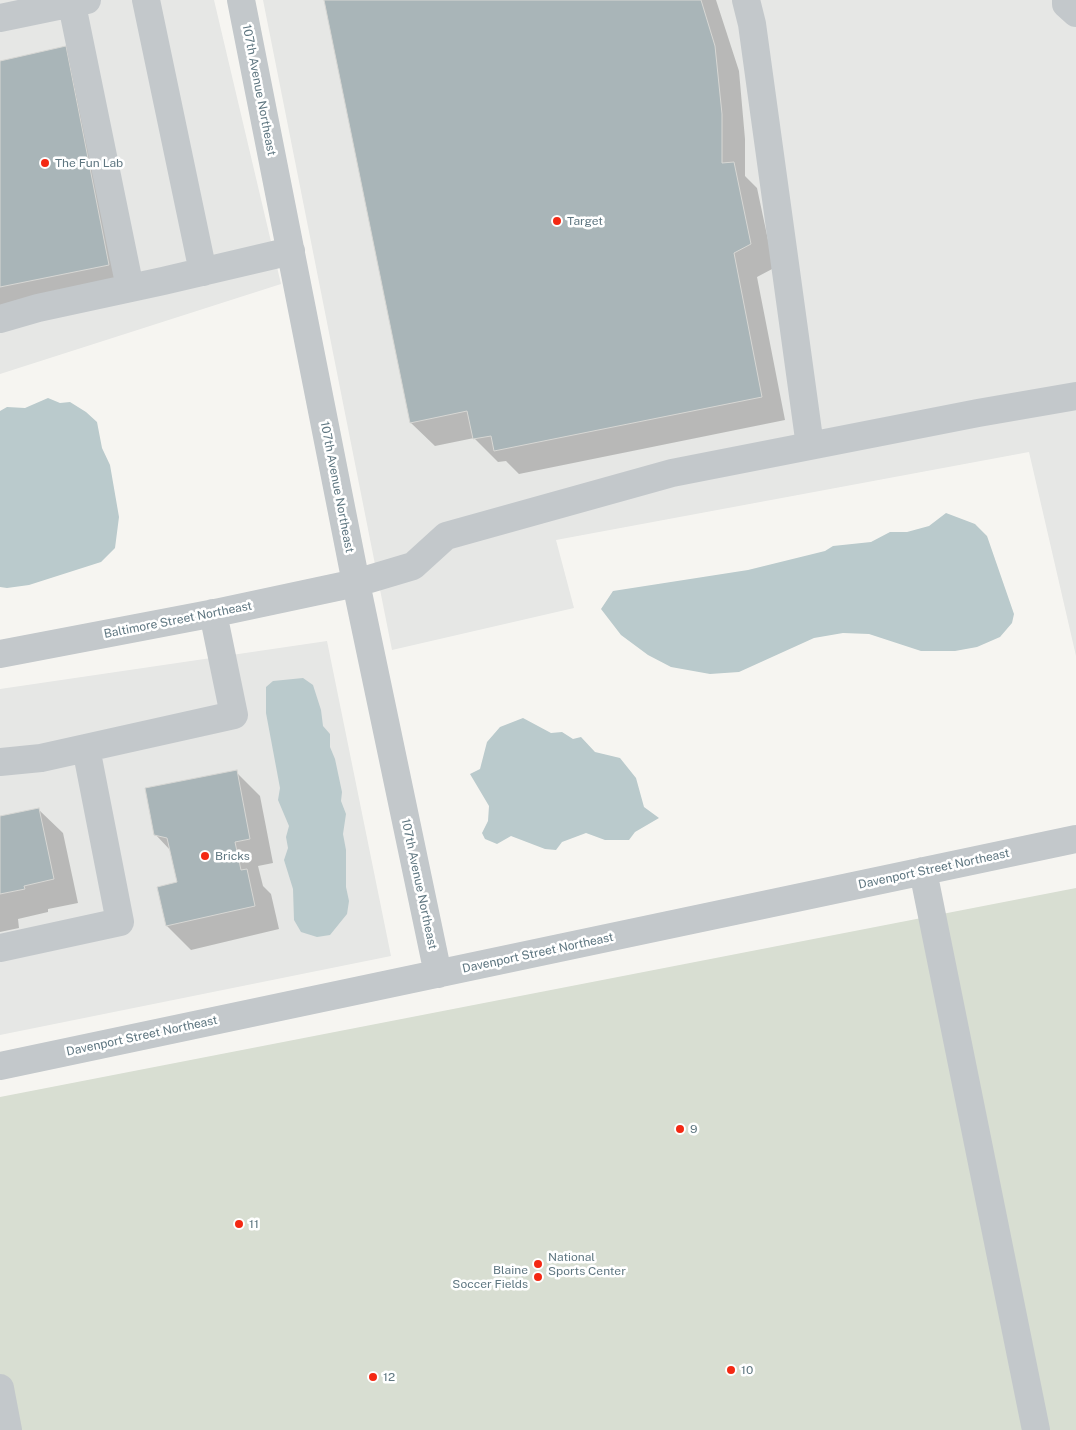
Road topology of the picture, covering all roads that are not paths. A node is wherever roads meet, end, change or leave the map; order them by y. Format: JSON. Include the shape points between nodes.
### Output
{"nodes":[{"id":1,"x":146,"y":0,"type":"edge"},
{"id":2,"x":241,"y":0,"type":"edge"},
{"id":3,"x":746,"y":0,"type":"edge"},
{"id":4,"x":1066,"y":0,"type":"edge"},
{"id":5,"x":77,"y":1,"type":"edge"},
{"id":6,"x":1076,"y":13,"type":"edge"},
{"id":7,"x":0,"y":18,"type":"edge"},
{"id":8,"x":291,"y":251,"type":"junction"},
{"id":9,"x":203,"y":272,"type":"junction"},
{"id":10,"x":130,"y":288,"type":"junction"},
{"id":11,"x":0,"y":319,"type":"edge"},
{"id":12,"x":1076,"y":396,"type":"edge"},
{"id":13,"x":810,"y":446,"type":"junction"},
{"id":14,"x":356,"y":583,"type":"junction"},
{"id":15,"x":213,"y":613,"type":"junction"},
{"id":16,"x":0,"y":654,"type":"edge"},
{"id":17,"x":86,"y":748,"type":"junction"},
{"id":18,"x":0,"y":762,"type":"edge"},
{"id":19,"x":1076,"y":839,"type":"edge"},
{"id":20,"x":923,"y":871,"type":"junction"},
{"id":21,"x":0,"y":948,"type":"edge"},
{"id":22,"x":438,"y":974,"type":"junction"},
{"id":23,"x":0,"y":1066,"type":"edge"},
{"id":24,"x":0,"y":1388,"type":"edge"},
{"id":25,"x":8,"y":1430,"type":"edge"},
{"id":26,"x":1036,"y":1430,"type":"edge"}],
"edges":[{"from":1,"to":9,"type":"street"},
{"from":2,"to":8,"type":"street","name":"107th Avenue Northeast"},
{"from":3,"to":13,"type":"street","via":[[752,24]]},
{"from":4,"to":6,"type":"street"},
{"from":5,"to":7,"type":"street"},
{"from":5,"to":10,"type":"street"},
{"from":8,"to":9,"type":"street"},
{"from":8,"to":14,"type":"street","name":"107th Avenue Northeast"},
{"from":9,"to":10,"type":"street"},
{"from":10,"to":11,"type":"street"},
{"from":12,"to":13,"type":"street","name":"Baltimore Street Northeast"},
{"from":13,"to":14,"type":"street","name":"Baltimore Street Northeast","via":[[672,473],[446,536],[413,566]]},
{"from":14,"to":15,"type":"street","name":"Baltimore Street Northeast"},
{"from":14,"to":22,"type":"street","name":"107th Avenue Northeast"},
{"from":15,"to":16,"type":"street","name":"Baltimore Street Northeast"},
{"from":15,"to":17,"type":"street","via":[[234,715]]},
{"from":17,"to":18,"type":"street","via":[[41,758]]},
{"from":17,"to":21,"type":"street","via":[[120,922]]},
{"from":19,"to":20,"type":"street","name":"Davenport Street Northeast"},
{"from":20,"to":22,"type":"street","name":"Davenport Street Northeast"},
{"from":20,"to":26,"type":"street"},
{"from":22,"to":23,"type":"street","name":"Davenport Street Northeast"},
{"from":24,"to":25,"type":"street"}]}
